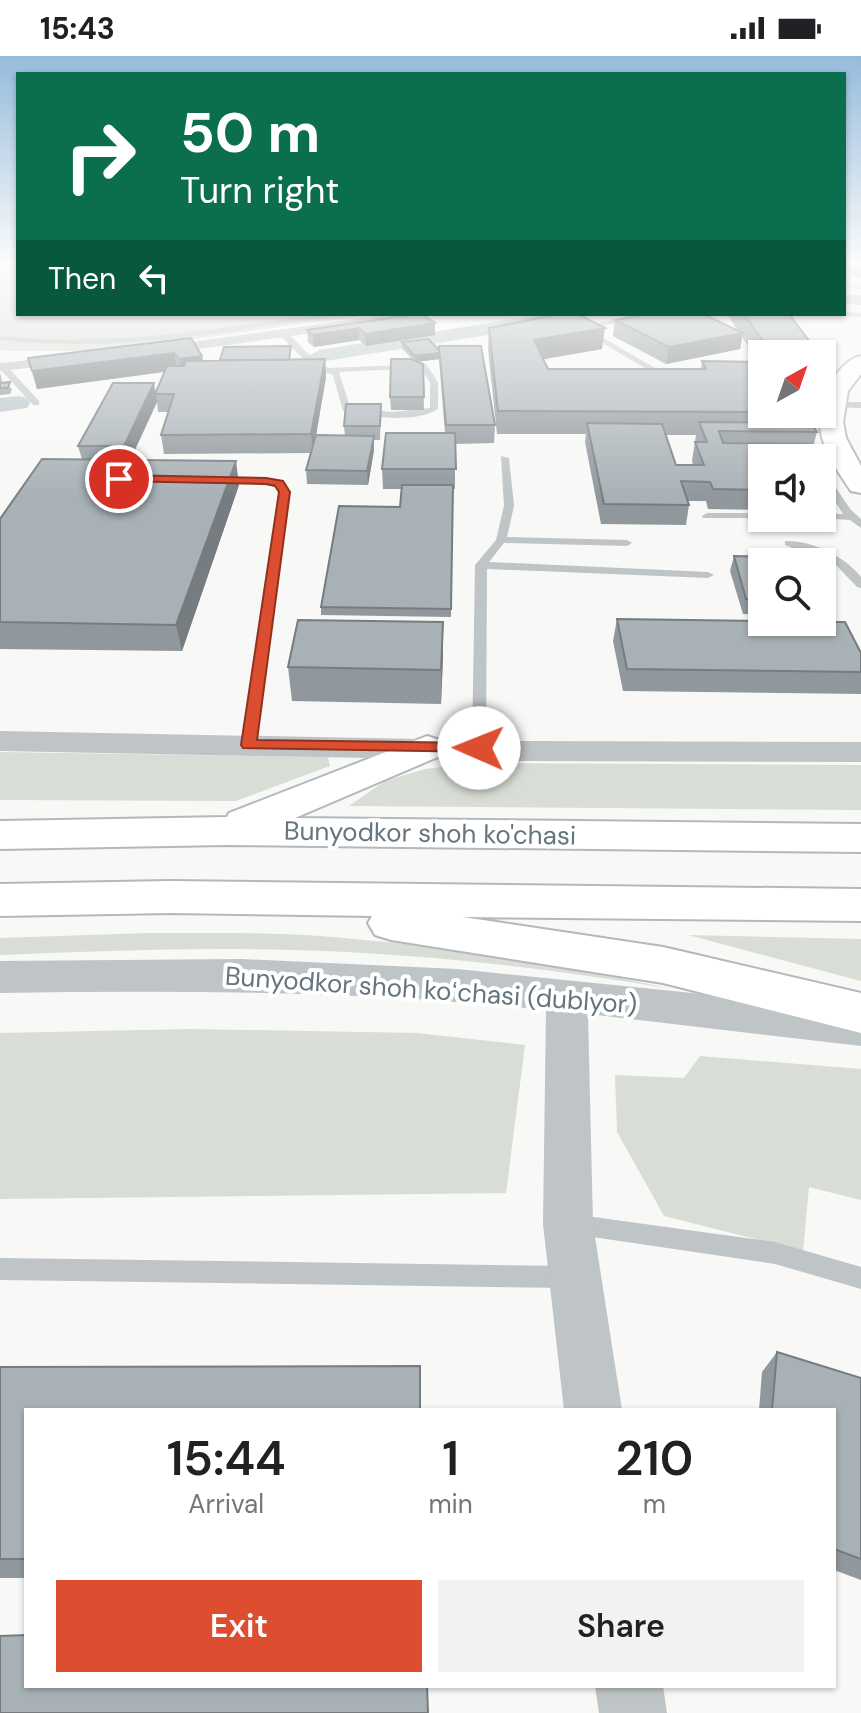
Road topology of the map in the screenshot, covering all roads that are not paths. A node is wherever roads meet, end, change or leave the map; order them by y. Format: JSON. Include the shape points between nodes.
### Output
{"nodes":[{"id":1,"x":52,"y":342,"type":"edge"},
{"id":2,"x":143,"y":342,"type":"edge"},
{"id":3,"x":209,"y":342,"type":"edge"},
{"id":4,"x":292,"y":342,"type":"edge"},
{"id":5,"x":606,"y":342,"type":"edge"},
{"id":6,"x":861,"y":362,"type":"edge"},
{"id":7,"x":1,"y":364,"type":"edge"},
{"id":8,"x":330,"y":370,"type":"junction"},
{"id":9,"x":674,"y":382,"type":"edge"},
{"id":10,"x":836,"y":390,"type":"edge"},
{"id":11,"x":36,"y":403,"type":"dead end"},
{"id":12,"x":836,"y":405,"type":"edge"},
{"id":13,"x":861,"y":405,"type":"edge"},
{"id":14,"x":830,"y":428,"type":"edge"},
{"id":15,"x":504,"y":458,"type":"dead end"},
{"id":16,"x":203,"y":480,"type":"edge"},
{"id":17,"x":861,"y":485,"type":"edge"},
{"id":18,"x":836,"y":494,"type":"edge"},
{"id":19,"x":707,"y":516,"type":"dead end"},
{"id":20,"x":748,"y":516,"type":"edge"},
{"id":21,"x":836,"y":517,"type":"edge"},
{"id":22,"x":852,"y":517,"type":"junction"},
{"id":23,"x":861,"y":525,"type":"edge"},
{"id":24,"x":501,"y":540,"type":"junction"},
{"id":25,"x":627,"y":543,"type":"dead end"},
{"id":26,"x":789,"y":543,"type":"dead end"},
{"id":27,"x":481,"y":565,"type":"junction"},
{"id":28,"x":708,"y":575,"type":"dead end"},
{"id":29,"x":861,"y":585,"type":"edge"},
{"id":30,"x":0,"y":741,"type":"edge"},
{"id":31,"x":249,"y":745,"type":"junction"},
{"id":32,"x":427,"y":748,"type":"junction"},
{"id":33,"x":479,"y":748,"type":"junction"},
{"id":34,"x":861,"y":752,"type":"edge"},
{"id":35,"x":226,"y":831,"type":"junction"},
{"id":36,"x":0,"y":835,"type":"edge"},
{"id":37,"x":861,"y":838,"type":"edge"},
{"id":38,"x":170,"y":897,"type":"junction"},
{"id":39,"x":6,"y":903,"type":"edge"},
{"id":40,"x":861,"y":905,"type":"edge"},
{"id":41,"x":0,"y":977,"type":"edge"},
{"id":42,"x":567,"y":997,"type":"junction"},
{"id":43,"x":861,"y":1013,"type":"edge"},
{"id":44,"x":861,"y":1028,"type":"edge"},
{"id":45,"x":568,"y":1224,"type":"junction"},
{"id":46,"x":0,"y":1269,"type":"edge"},
{"id":47,"x":576,"y":1277,"type":"junction"},
{"id":48,"x":861,"y":1278,"type":"edge"},
{"id":49,"x":593,"y":1408,"type":"edge"},
{"id":50,"x":629,"y":1688,"type":"edge"},
{"id":51,"x":633,"y":1713,"type":"edge"}],
"edges":[{"from":1,"to":2,"type":"lane"},
{"from":3,"to":7,"type":"street"},
{"from":4,"to":8,"type":"lane","via":[[314,365]]},
{"from":5,"to":9,"type":"lane"},
{"from":6,"to":10,"type":"main road"},
{"from":7,"to":11,"type":"lane"},
{"from":8,"to":8,"type":"lane","via":[[340,379],[346,409],[434,409],[434,382],[423,366]]},
{"from":12,"to":13,"type":"lane"},
{"from":14,"to":17,"type":"main road"},
{"from":15,"to":24,"type":"lane","via":[[509,506]]},
{"from":16,"to":31,"type":"lane","via":[[266,481],[279,483],[284,492]]},
{"from":18,"to":22,"type":"lane"},
{"from":19,"to":20,"type":"lane"},
{"from":21,"to":22,"type":"lane"},
{"from":22,"to":23,"type":"lane"},
{"from":24,"to":25,"type":"lane"},
{"from":24,"to":27,"type":"lane"},
{"from":26,"to":29,"type":"lane","via":[[852,568]]},
{"from":27,"to":28,"type":"lane"},
{"from":27,"to":33,"type":"lane"},
{"from":30,"to":31,"type":"street"},
{"from":31,"to":32,"type":"street"},
{"from":32,"to":33,"type":"street"},
{"from":32,"to":35,"type":"main road"},
{"from":33,"to":34,"type":"street"},
{"from":35,"to":36,"type":"main road","name":"Bunyodkor shoh ko'chasi"},
{"from":35,"to":37,"type":"main road","name":"Bunyodkor shoh ko'chasi"},
{"from":38,"to":39,"type":"main road"},
{"from":38,"to":40,"type":"main road"},
{"from":38,"to":43,"type":"main road","via":[[557,947],[718,977]]},
{"from":41,"to":42,"type":"street","name":"Bunyodkor shoh koʻchasi (dublyor)","via":[[324,977]]},
{"from":42,"to":44,"type":"street","name":"Bunyodkor shoh koʻchasi (dublyor)"},
{"from":42,"to":45,"type":"street"},
{"from":45,"to":47,"type":"street"},
{"from":45,"to":48,"type":"lane","via":[[775,1253]]},
{"from":46,"to":47,"type":"lane"},
{"from":47,"to":49,"type":"street"},
{"from":50,"to":51,"type":"street"}]}
